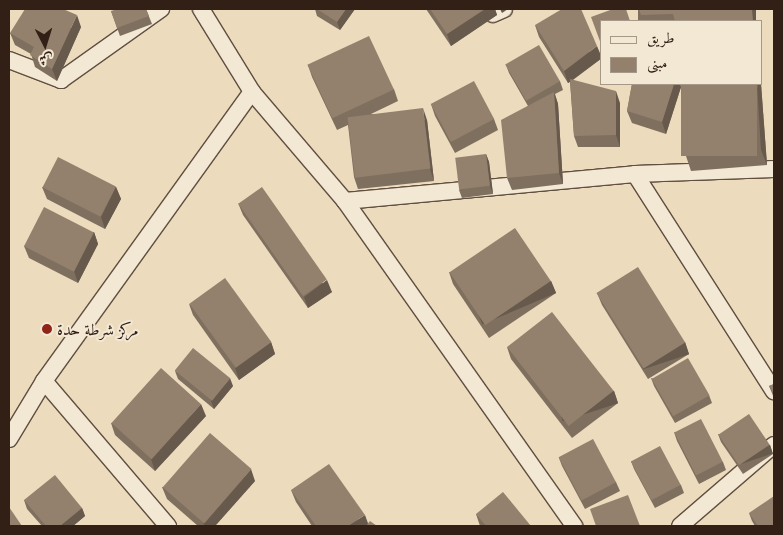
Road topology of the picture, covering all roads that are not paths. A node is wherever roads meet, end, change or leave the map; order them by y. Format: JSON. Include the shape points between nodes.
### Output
{"nodes":[{"id":1,"x":161,"y":9,"type":"edge"},
{"id":2,"x":201,"y":9,"type":"edge"},
{"id":3,"x":9,"y":60,"type":"edge"},
{"id":4,"x":252,"y":92,"type":"junction"},
{"id":5,"x":774,"y":168,"type":"edge"},
{"id":6,"x":635,"y":174,"type":"junction"},
{"id":7,"x":344,"y":200,"type":"junction"},
{"id":8,"x":44,"y":381,"type":"junction"},
{"id":9,"x":774,"y":391,"type":"edge"},
{"id":10,"x":9,"y":440,"type":"edge"},
{"id":11,"x":774,"y":445,"type":"edge"},
{"id":12,"x":168,"y":526,"type":"edge"},
{"id":13,"x":574,"y":526,"type":"edge"},
{"id":14,"x":680,"y":526,"type":"edge"}],
"edges":[{"from":1,"to":3,"type":"street","via":[[61,80]]},
{"from":2,"to":4,"type":"street"},
{"from":4,"to":7,"type":"street"},
{"from":4,"to":8,"type":"street"},
{"from":5,"to":6,"type":"street"},
{"from":6,"to":7,"type":"street"},
{"from":6,"to":9,"type":"street"},
{"from":7,"to":13,"type":"street"},
{"from":8,"to":10,"type":"street"},
{"from":8,"to":12,"type":"street"},
{"from":11,"to":14,"type":"street"}]}
